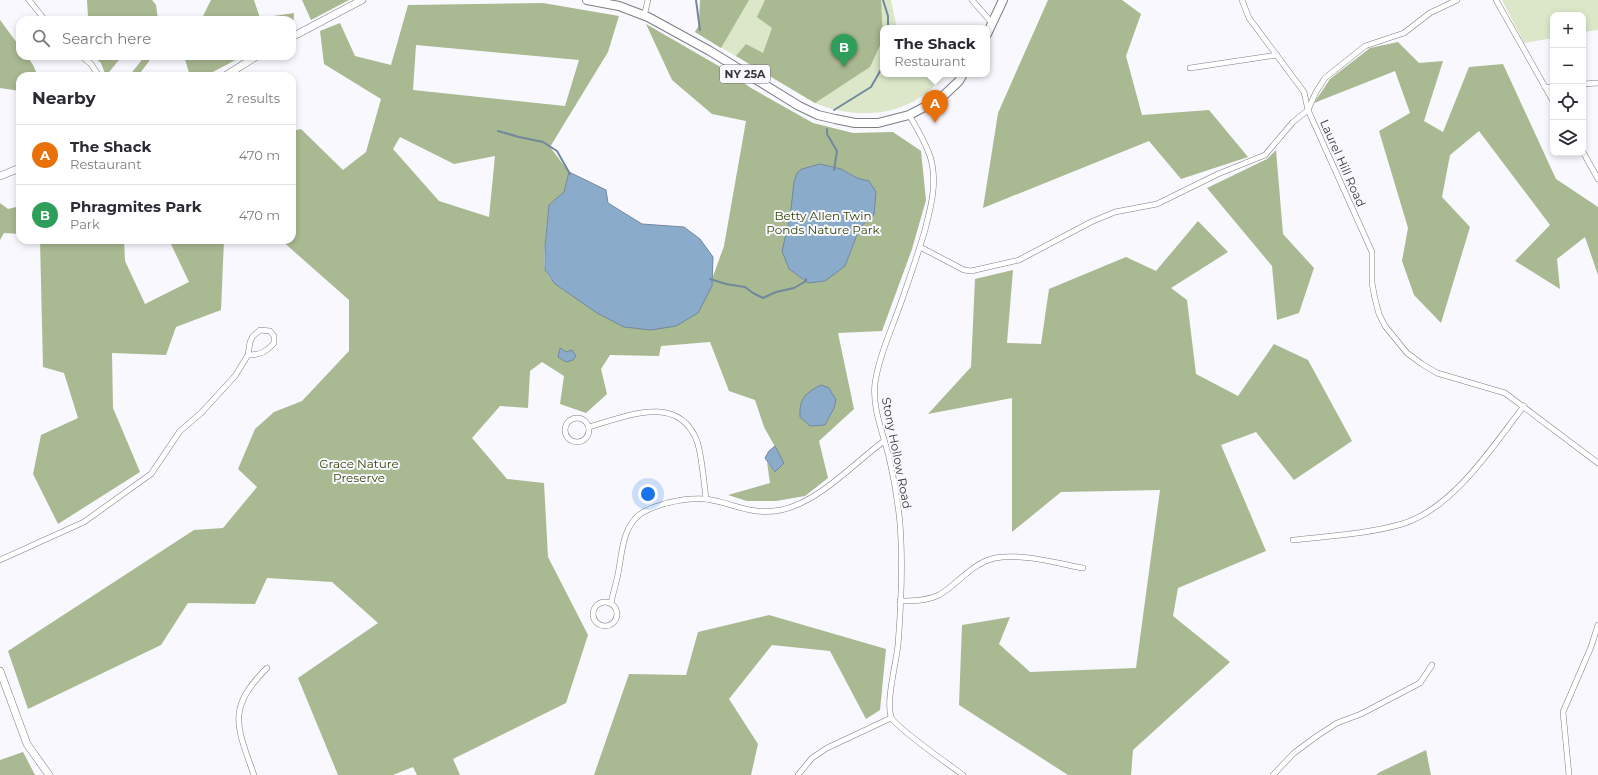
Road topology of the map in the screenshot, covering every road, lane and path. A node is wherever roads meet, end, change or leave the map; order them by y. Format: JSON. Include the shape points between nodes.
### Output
{"nodes":[{"id":1,"x":29,"y":0,"type":"edge"},
{"id":2,"x":362,"y":0,"type":"edge"},
{"id":3,"x":587,"y":0,"type":"edge"},
{"id":4,"x":648,"y":0,"type":"edge"},
{"id":5,"x":972,"y":0,"type":"edge"},
{"id":6,"x":1003,"y":0,"type":"edge"},
{"id":7,"x":1242,"y":0,"type":"edge"},
{"id":8,"x":1457,"y":0,"type":"edge"},
{"id":9,"x":1496,"y":0,"type":"edge"},
{"id":10,"x":42,"y":16,"type":"edge"},
{"id":11,"x":644,"y":16,"type":"junction"},
{"id":12,"x":992,"y":23,"type":"junction"},
{"id":13,"x":990,"y":27,"type":"edge"},
{"id":14,"x":296,"y":35,"type":"edge"},
{"id":15,"x":1277,"y":55,"type":"junction"},
{"id":16,"x":86,"y":60,"type":"edge"},
{"id":17,"x":251,"y":60,"type":"edge"},
{"id":18,"x":1190,"y":68,"type":"dead end"},
{"id":19,"x":96,"y":72,"type":"edge"},
{"id":20,"x":231,"y":72,"type":"edge"},
{"id":21,"x":961,"y":77,"type":"edge"},
{"id":22,"x":1598,"y":83,"type":"edge"},
{"id":23,"x":1586,"y":84,"type":"edge"},
{"id":24,"x":1550,"y":87,"type":"edge"},
{"id":25,"x":1545,"y":88,"type":"junction"},
{"id":26,"x":1550,"y":96,"type":"edge"},
{"id":27,"x":1308,"y":110,"type":"junction"},
{"id":28,"x":909,"y":115,"type":"junction"},
{"id":29,"x":1585,"y":156,"type":"edge"},
{"id":30,"x":16,"y":170,"type":"edge"},
{"id":31,"x":0,"y":176,"type":"edge"},
{"id":32,"x":1598,"y":179,"type":"edge"},
{"id":33,"x":920,"y":247,"type":"junction"},
{"id":34,"x":248,"y":355,"type":"junction"},
{"id":35,"x":1524,"y":406,"type":"junction"},
{"id":36,"x":589,"y":427,"type":"junction"},
{"id":37,"x":884,"y":441,"type":"junction"},
{"id":38,"x":1598,"y":463,"type":"edge"},
{"id":39,"x":706,"y":499,"type":"junction"},
{"id":40,"x":1293,"y":540,"type":"dead end"},
{"id":41,"x":0,"y":560,"type":"edge"},
{"id":42,"x":1083,"y":568,"type":"dead end"},
{"id":43,"x":900,"y":601,"type":"junction"},
{"id":44,"x":611,"y":603,"type":"junction"},
{"id":45,"x":1598,"y":625,"type":"edge"},
{"id":46,"x":1432,"y":665,"type":"dead end"},
{"id":47,"x":267,"y":668,"type":"dead end"},
{"id":48,"x":0,"y":671,"type":"edge"},
{"id":49,"x":891,"y":718,"type":"junction"},
{"id":50,"x":49,"y":775,"type":"edge"},
{"id":51,"x":254,"y":775,"type":"edge"},
{"id":52,"x":798,"y":775,"type":"edge"},
{"id":53,"x":963,"y":775,"type":"edge"},
{"id":54,"x":1273,"y":775,"type":"edge"},
{"id":55,"x":1569,"y":775,"type":"edge"}],
"edges":[{"from":1,"to":10,"type":"street"},
{"from":2,"to":14,"type":"main road"},
{"from":3,"to":11,"type":"main road","number":"NY 25A","via":[[620,6]]},
{"from":4,"to":11,"type":"street"},
{"from":5,"to":12,"type":"street"},
{"from":6,"to":12,"type":"main road"},
{"from":7,"to":15,"type":"street","via":[[1249,18]]},
{"from":8,"to":27,"type":"street","via":[[1430,13],[1404,33],[1364,46],[1325,78]]},
{"from":9,"to":25,"type":"street"},
{"from":11,"to":28,"type":"main road","number":"NY 25A","via":[[710,51],[818,115],[855,123],[878,123]]},
{"from":12,"to":13,"type":"main road"},
{"from":15,"to":18,"type":"street"},
{"from":15,"to":27,"type":"street","via":[[1304,92]]},
{"from":16,"to":19,"type":"street"},
{"from":17,"to":20,"type":"main road"},
{"from":21,"to":28,"type":"main road","number":"NY 25A","via":[[940,99]]},
{"from":22,"to":23,"type":"street"},
{"from":24,"to":25,"type":"street"},
{"from":25,"to":26,"type":"street"},
{"from":27,"to":33,"type":"street","name":"Laurel Hill Road","via":[[1293,122],[1265,155],[1218,174],[1157,204],[1115,212],[1091,222],[1020,260],[971,271],[964,270]]},
{"from":27,"to":35,"type":"street","name":"Laurel Hill Road","via":[[1372,252],[1372,283],[1385,326],[1407,353],[1437,373],[1505,393]]},
{"from":28,"to":33,"type":"street","name":"Stony Hollow Road","via":[[931,158],[934,185]]},
{"from":29,"to":32,"type":"street"},
{"from":30,"to":31,"type":"main road"},
{"from":33,"to":37,"type":"street","name":"Stony Hollow Road","via":[[880,358],[875,392]]},
{"from":34,"to":34,"type":"street","via":[[263,354],[274,343],[274,336],[270,331],[260,330],[253,336]]},
{"from":34,"to":41,"type":"street","via":[[235,376],[180,431],[152,474],[84,522]]},
{"from":35,"to":38,"type":"street","name":"Laurel Hill Road"},
{"from":35,"to":40,"type":"street","via":[[1463,482],[1437,506],[1421,516],[1381,529]]},
{"from":36,"to":36,"type":"street","via":[[582,418],[574,418],[567,422],[565,434],[570,441],[583,441],[588,435]]},
{"from":36,"to":39,"type":"street","via":[[651,411],[663,411],[676,416],[693,433],[697,443]]},
{"from":37,"to":39,"type":"street","via":[[813,497],[782,510],[750,511]]},
{"from":37,"to":43,"type":"street","name":"Stony Hollow Road","via":[[892,471],[900,525]]},
{"from":39,"to":44,"type":"street","via":[[672,502],[650,508],[638,515],[625,537]]},
{"from":42,"to":43,"type":"street","via":[[1020,557],[994,558],[967,572],[938,595],[920,601]]},
{"from":43,"to":49,"type":"street","name":"Stony Hollow Road","via":[[898,646],[890,701]]},
{"from":44,"to":44,"type":"street","via":[[603,602],[596,605],[592,617],[597,624],[604,627],[615,622],[617,611]]},
{"from":45,"to":55,"type":"street","via":[[1562,712]]},
{"from":46,"to":54,"type":"street","via":[[1420,683],[1361,714],[1337,723],[1294,753]]},
{"from":47,"to":51,"type":"street","via":[[246,693],[238,721],[240,737]]},
{"from":48,"to":50,"type":"main road","via":[[28,744]]},
{"from":49,"to":52,"type":"street","via":[[827,748],[812,758]]},
{"from":49,"to":53,"type":"street"}]}
